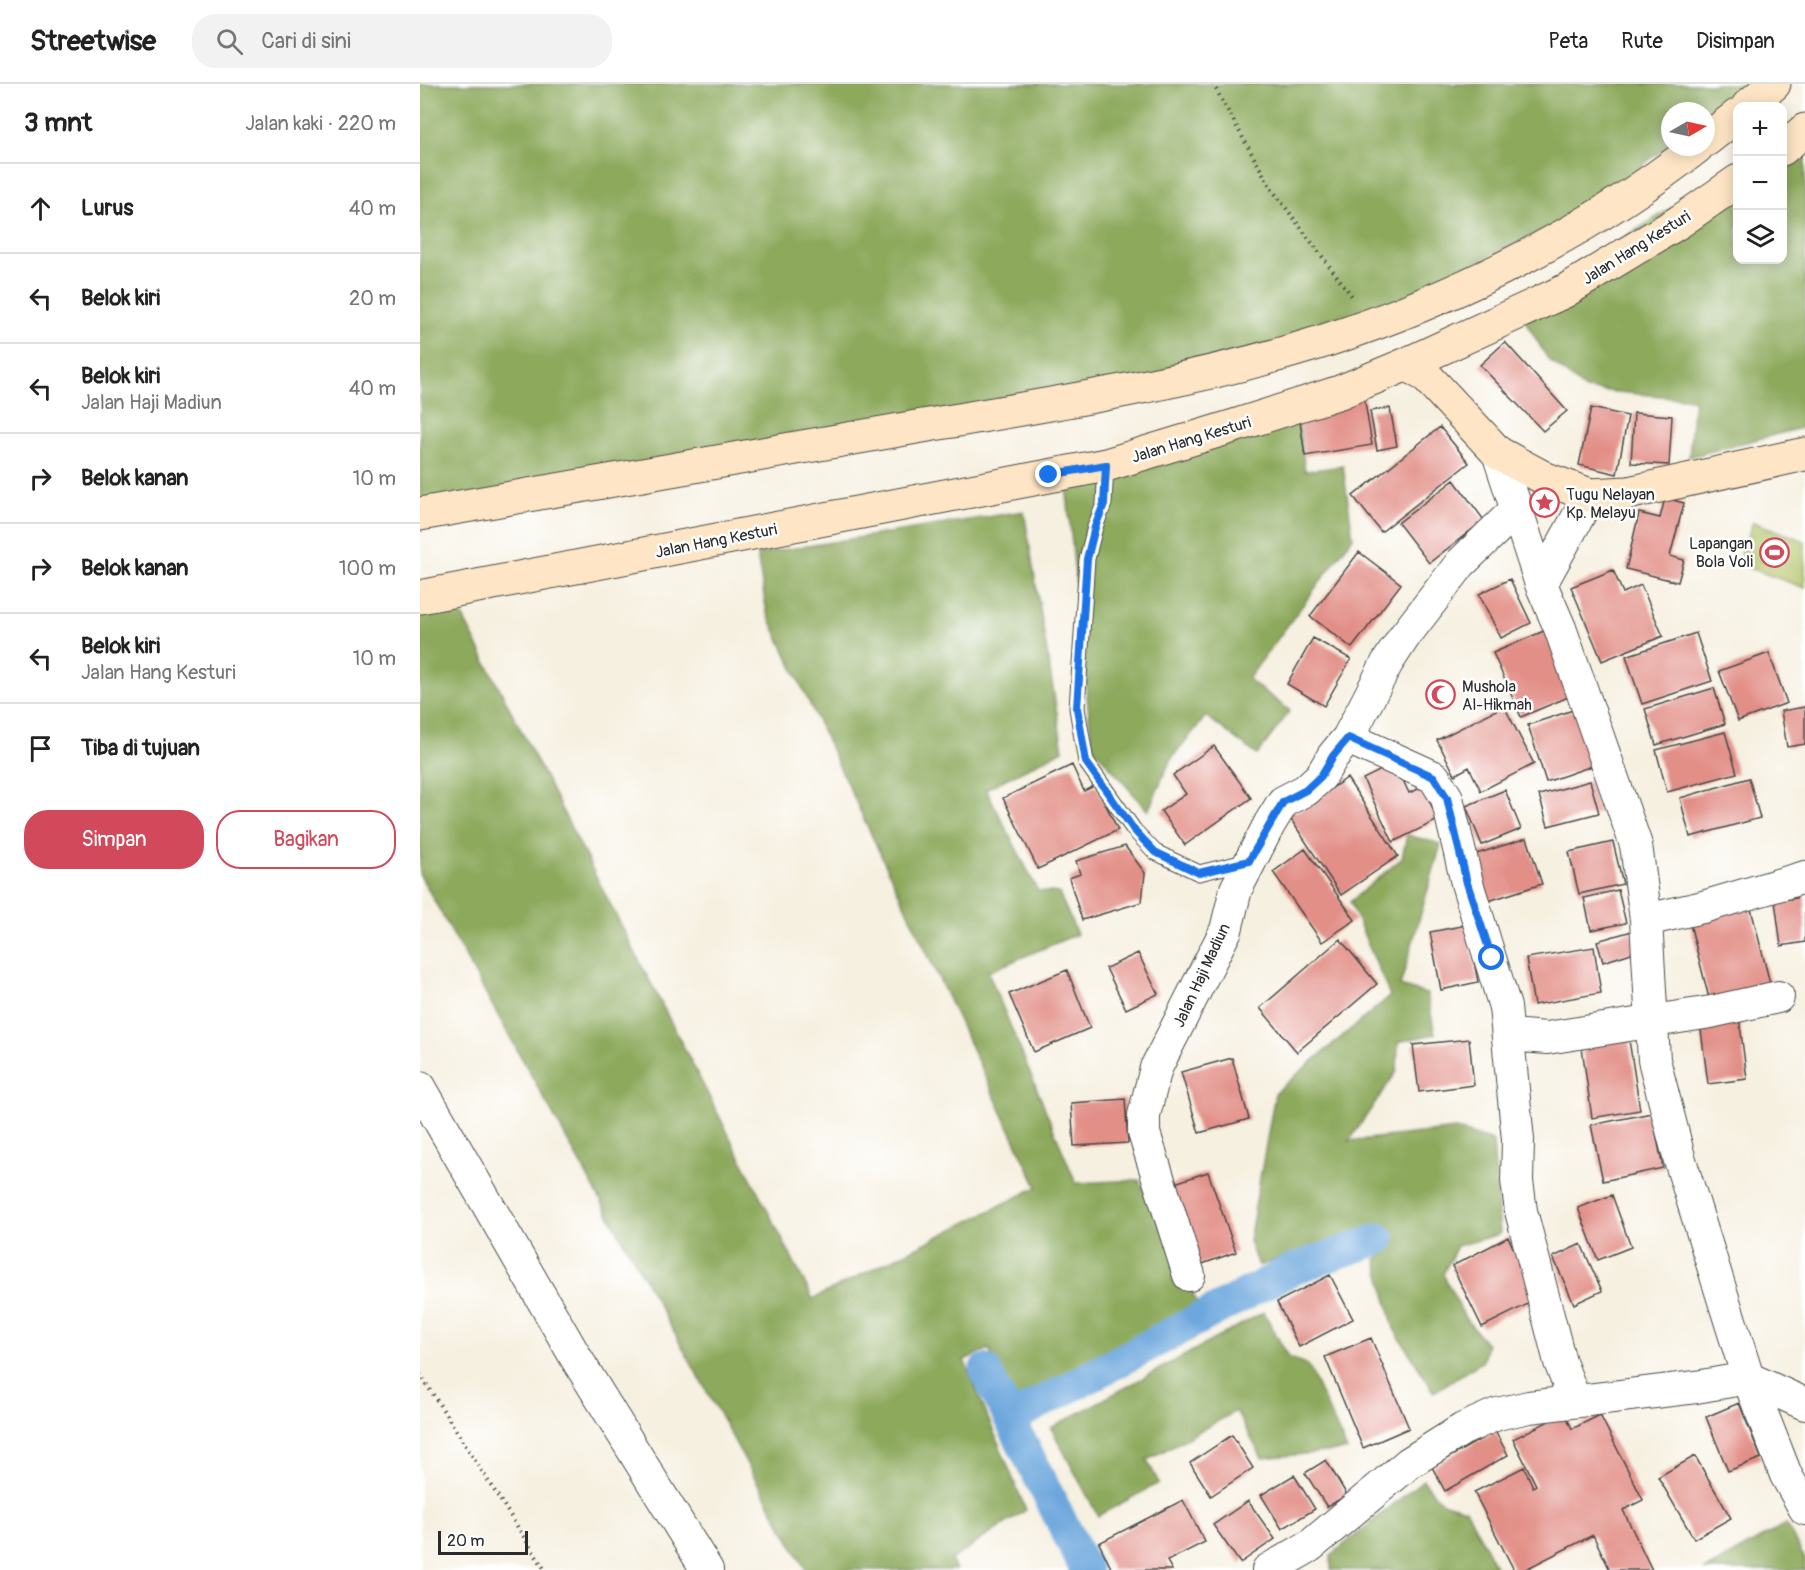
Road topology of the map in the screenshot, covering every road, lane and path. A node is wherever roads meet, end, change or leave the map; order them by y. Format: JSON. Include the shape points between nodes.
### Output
{"nodes":[{"id":1,"x":1213,"y":84,"type":"edge"},
{"id":2,"x":1774,"y":84,"type":"edge"},
{"id":3,"x":1753,"y":102,"type":"edge"},
{"id":4,"x":1733,"y":118,"type":"edge"},
{"id":5,"x":1805,"y":130,"type":"edge"},
{"id":6,"x":1715,"y":133,"type":"edge"},
{"id":7,"x":1787,"y":145,"type":"edge"},
{"id":8,"x":1686,"y":156,"type":"edge"},
{"id":9,"x":1733,"y":184,"type":"edge"},
{"id":10,"x":1372,"y":323,"type":"junction"},
{"id":11,"x":1407,"y":364,"type":"junction"},
{"id":12,"x":1498,"y":453,"type":"junction"},
{"id":13,"x":1803,"y":456,"type":"edge"},
{"id":14,"x":1106,"y":465,"type":"junction"},
{"id":15,"x":1590,"y":495,"type":"junction"},
{"id":16,"x":1516,"y":510,"type":"junction"},
{"id":17,"x":420,"y":514,"type":"edge"},
{"id":18,"x":1541,"y":584,"type":"junction"},
{"id":19,"x":422,"y":592,"type":"edge"},
{"id":20,"x":1348,"y":738,"type":"junction"},
{"id":21,"x":1249,"y":861,"type":"junction"},
{"id":22,"x":1805,"y":877,"type":"edge"},
{"id":23,"x":1646,"y":920,"type":"junction"},
{"id":24,"x":1778,"y":997,"type":"dead end"},
{"id":25,"x":1651,"y":1021,"type":"junction"},
{"id":26,"x":1509,"y":1035,"type":"junction"},
{"id":27,"x":420,"y":1088,"type":"edge"},
{"id":28,"x":1189,"y":1275,"type":"dead end"},
{"id":29,"x":420,"y":1374,"type":"edge"},
{"id":30,"x":1748,"y":1377,"type":"junction"},
{"id":31,"x":1575,"y":1401,"type":"junction"},
{"id":32,"x":1805,"y":1404,"type":"edge"},
{"id":33,"x":1805,"y":1509,"type":"edge"},
{"id":34,"x":1313,"y":1558,"type":"edge"},
{"id":35,"x":545,"y":1570,"type":"edge"},
{"id":36,"x":707,"y":1570,"type":"edge"},
{"id":37,"x":1268,"y":1570,"type":"edge"}],
"edges":[{"from":1,"to":10,"type":"path","via":[[1271,188]]},
{"from":2,"to":3,"type":"main road"},
{"from":4,"to":6,"type":"main road"},
{"from":5,"to":7,"type":"main road"},
{"from":8,"to":10,"type":"main road","via":[[1653,182],[1534,251],[1444,295]]},
{"from":9,"to":11,"type":"main road","name":"Jalan Hang Kesturi","via":[[1679,222],[1565,291]]},
{"from":10,"to":17,"type":"main road","via":[[1321,342],[1223,368],[1077,398]]},
{"from":11,"to":12,"type":"main road","via":[[1426,376]]},
{"from":11,"to":14,"type":"main road","name":"Jalan Hang Kesturi","via":[[1340,392]]},
{"from":12,"to":15,"type":"main road","via":[[1546,479]]},
{"from":12,"to":16,"type":"street"},
{"from":13,"to":15,"type":"main road","via":[[1628,493]]},
{"from":14,"to":19,"type":"main road","name":"Jalan Hang Kesturi"},
{"from":14,"to":21,"type":"lane","via":[[1104,504],[1087,559],[1077,708],[1086,762],[1134,830],[1155,852],[1199,873]]},
{"from":15,"to":18,"type":"street"},
{"from":16,"to":18,"type":"street"},
{"from":16,"to":20,"type":"street","name":"Jalan Haji Madiun","via":[[1461,563],[1404,637]]},
{"from":18,"to":23,"type":"street","via":[[1636,845]]},
{"from":20,"to":21,"type":"street","name":"Jalan Haji Madiun","via":[[1321,776],[1306,790],[1283,802]]},
{"from":20,"to":26,"type":"street","via":[[1434,777],[1447,798],[1467,883],[1500,987]]},
{"from":21,"to":28,"type":"street","name":"Jalan Haji Madiun","via":[[1236,889],[1226,930],[1156,1068],[1144,1115],[1144,1134]]},
{"from":22,"to":23,"type":"street","via":[[1703,908]]},
{"from":23,"to":25,"type":"street"},
{"from":24,"to":25,"type":"street"},
{"from":25,"to":26,"type":"street","via":[[1547,1038]]},
{"from":25,"to":30,"type":"street","via":[[1654,1060],[1679,1157]]},
{"from":26,"to":31,"type":"street","via":[[1521,1211],[1560,1362]]},
{"from":27,"to":36,"type":"street","via":[[575,1356]]},
{"from":29,"to":35,"type":"path"},
{"from":30,"to":31,"type":"street"},
{"from":30,"to":32,"type":"street"},
{"from":30,"to":33,"type":"street","via":[[1786,1475]]},
{"from":31,"to":34,"type":"street","via":[[1497,1414],[1463,1429],[1409,1463]]},
{"from":34,"to":37,"type":"street"}]}
